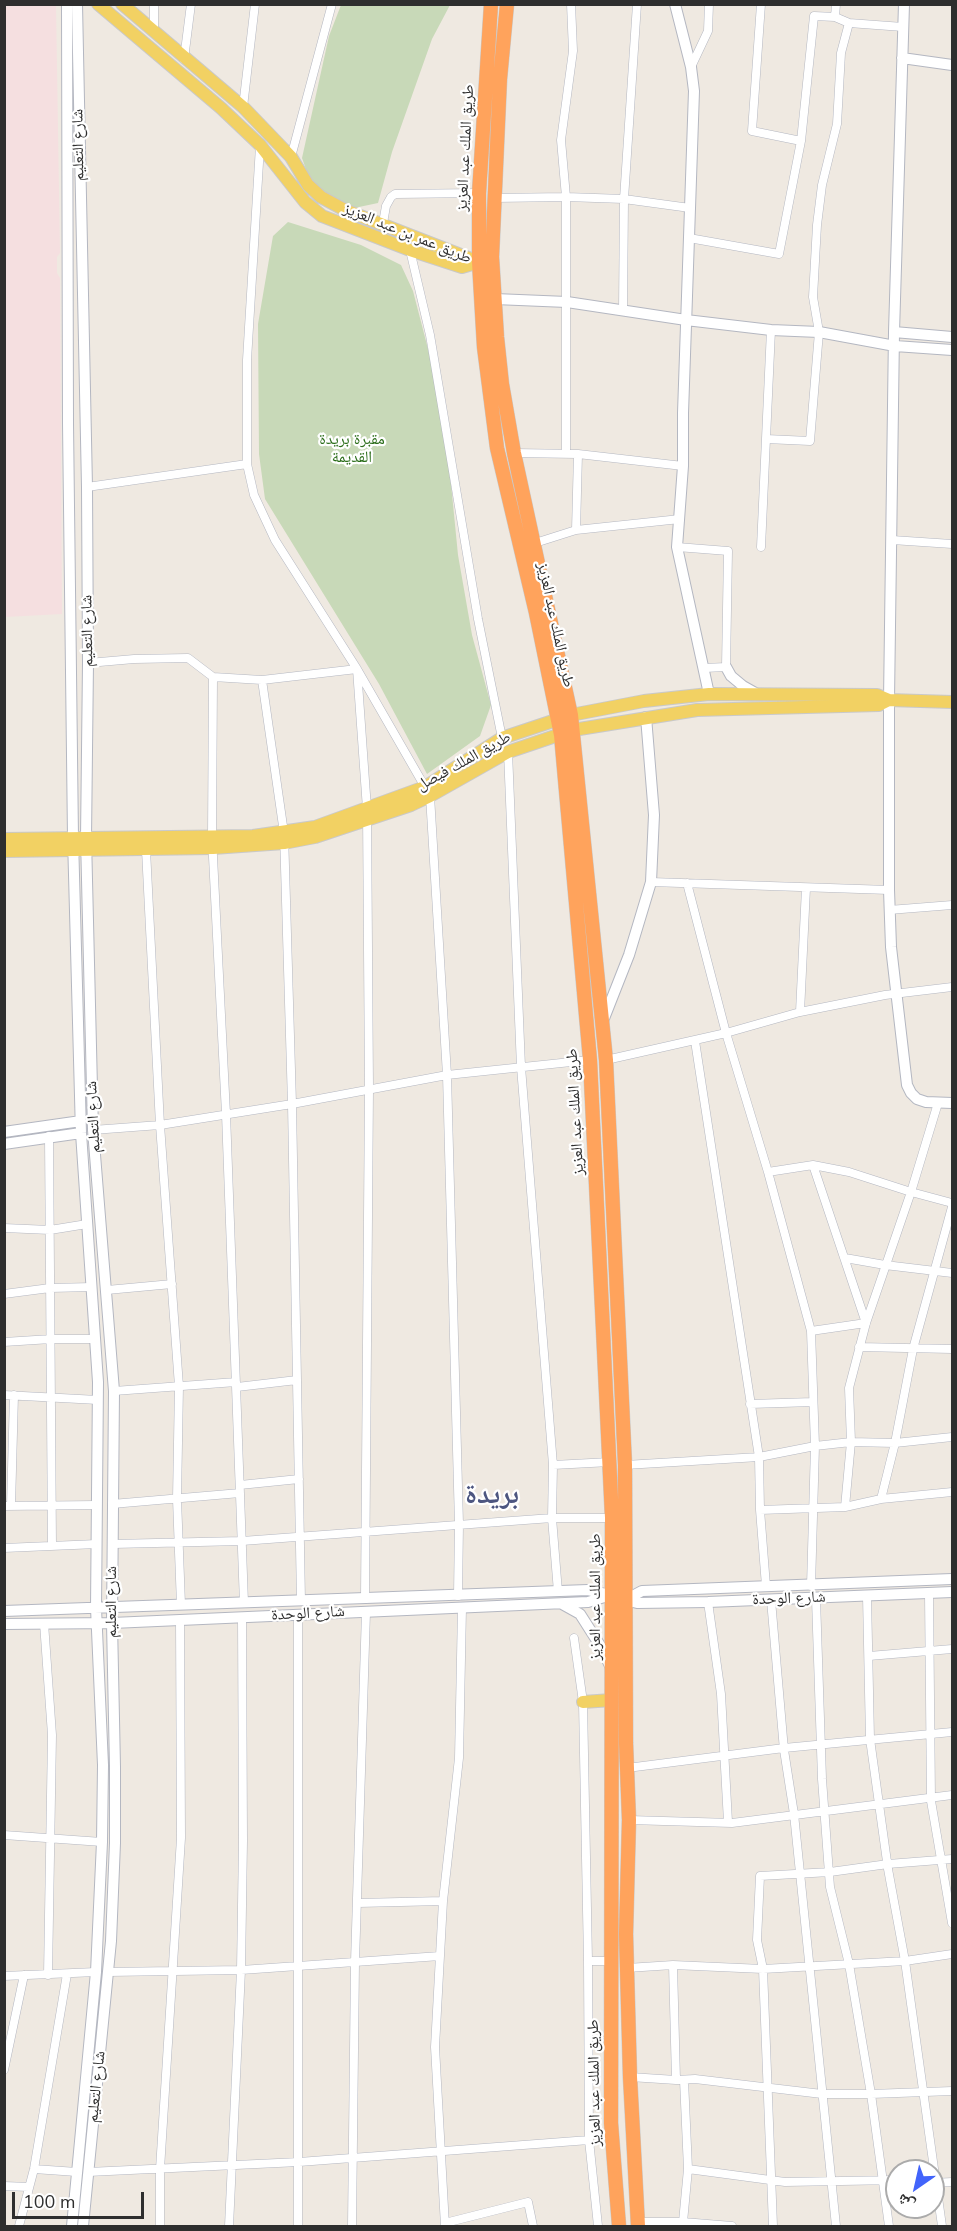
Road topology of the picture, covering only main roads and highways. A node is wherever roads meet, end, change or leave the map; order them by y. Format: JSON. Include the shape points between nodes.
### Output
{"nodes":[{"id":1,"x":98,"y":4,"type":"edge"},
{"id":2,"x":122,"y":4,"type":"edge"},
{"id":3,"x":491,"y":4,"type":"edge"},
{"id":4,"x":507,"y":4,"type":"edge"},
{"id":5,"x":479,"y":262,"type":"junction"},
{"id":6,"x":889,"y":700,"type":"junction"},
{"id":7,"x":952,"y":702,"type":"edge"},
{"id":8,"x":565,"y":717,"type":"junction"},
{"id":9,"x":567,"y":733,"type":"junction"},
{"id":10,"x":428,"y":792,"type":"junction"},
{"id":11,"x":4,"y":839,"type":"edge"},
{"id":12,"x":212,"y":842,"type":"junction"},
{"id":13,"x":80,"y":844,"type":"junction"},
{"id":14,"x":4,"y":851,"type":"edge"},
{"id":15,"x":612,"y":1700,"type":"junction"},
{"id":16,"x":583,"y":1702,"type":"road end"},
{"id":17,"x":638,"y":2224,"type":"edge"},
{"id":18,"x":619,"y":2226,"type":"edge"}],
"edges":[{"from":1,"to":5,"type":"main road","name":"طريق عمر بن عبد العزيز","via":[[221,108],[260,145],[305,202],[322,216],[462,267]]},
{"from":2,"to":5,"type":"main road","name":"طريق عمر بن عبد العزيز","via":[[243,107],[291,157],[308,185],[321,197]]},
{"from":3,"to":5,"type":"highway","name":"طريق الملك عبد العزيز","via":[[479,193]]},
{"from":4,"to":8,"type":"highway","name":"طريق الملك عبد العزيز","via":[[494,198],[495,299],[502,384]]},
{"from":5,"to":8,"type":"highway","name":"طريق الملك عبد العزيز","via":[[484,347],[497,448]]},
{"from":6,"to":7,"type":"main road","name":"طريق الملك فيصل"},
{"from":6,"to":8,"type":"main road","name":"طريق الملك فيصل","via":[[877,695],[709,694],[644,701]]},
{"from":6,"to":9,"type":"main road","name":"طريق الملك فيصل","via":[[879,705],[697,710]]},
{"from":8,"to":9,"type":"highway","name":"طريق الملك عبد العزيز"},
{"from":8,"to":10,"type":"main road","name":"طريق الملك فيصل","via":[[502,738]]},
{"from":9,"to":10,"type":"main road","name":"طريق الملك فيصل","via":[[508,752]]},
{"from":9,"to":15,"type":"highway","name":"طريق الملك عبد العزيز","via":[[590,1060],[610,1462]]},
{"from":9,"to":17,"type":"highway","name":"طريق الملك عبد العزيز","via":[[606,1060],[625,1465],[629,1820],[626,1934]]},
{"from":10,"to":12,"type":"main road","name":"طريق الملك فيصل","via":[[315,837]]},
{"from":11,"to":13,"type":"main road","name":"طريق الملك فيصل"},
{"from":12,"to":13,"type":"main road","name":"طريق الملك فيصل"},
{"from":12,"to":13,"type":"main road","name":"طريق الملك فيصل","via":[[146,850]]},
{"from":13,"to":14,"type":"main road","name":"طريق الملك فيصل"},
{"from":15,"to":16,"type":"main road"},
{"from":15,"to":18,"type":"highway","name":"طريق الملك عبد العزيز","via":[[611,2123]]}]}
